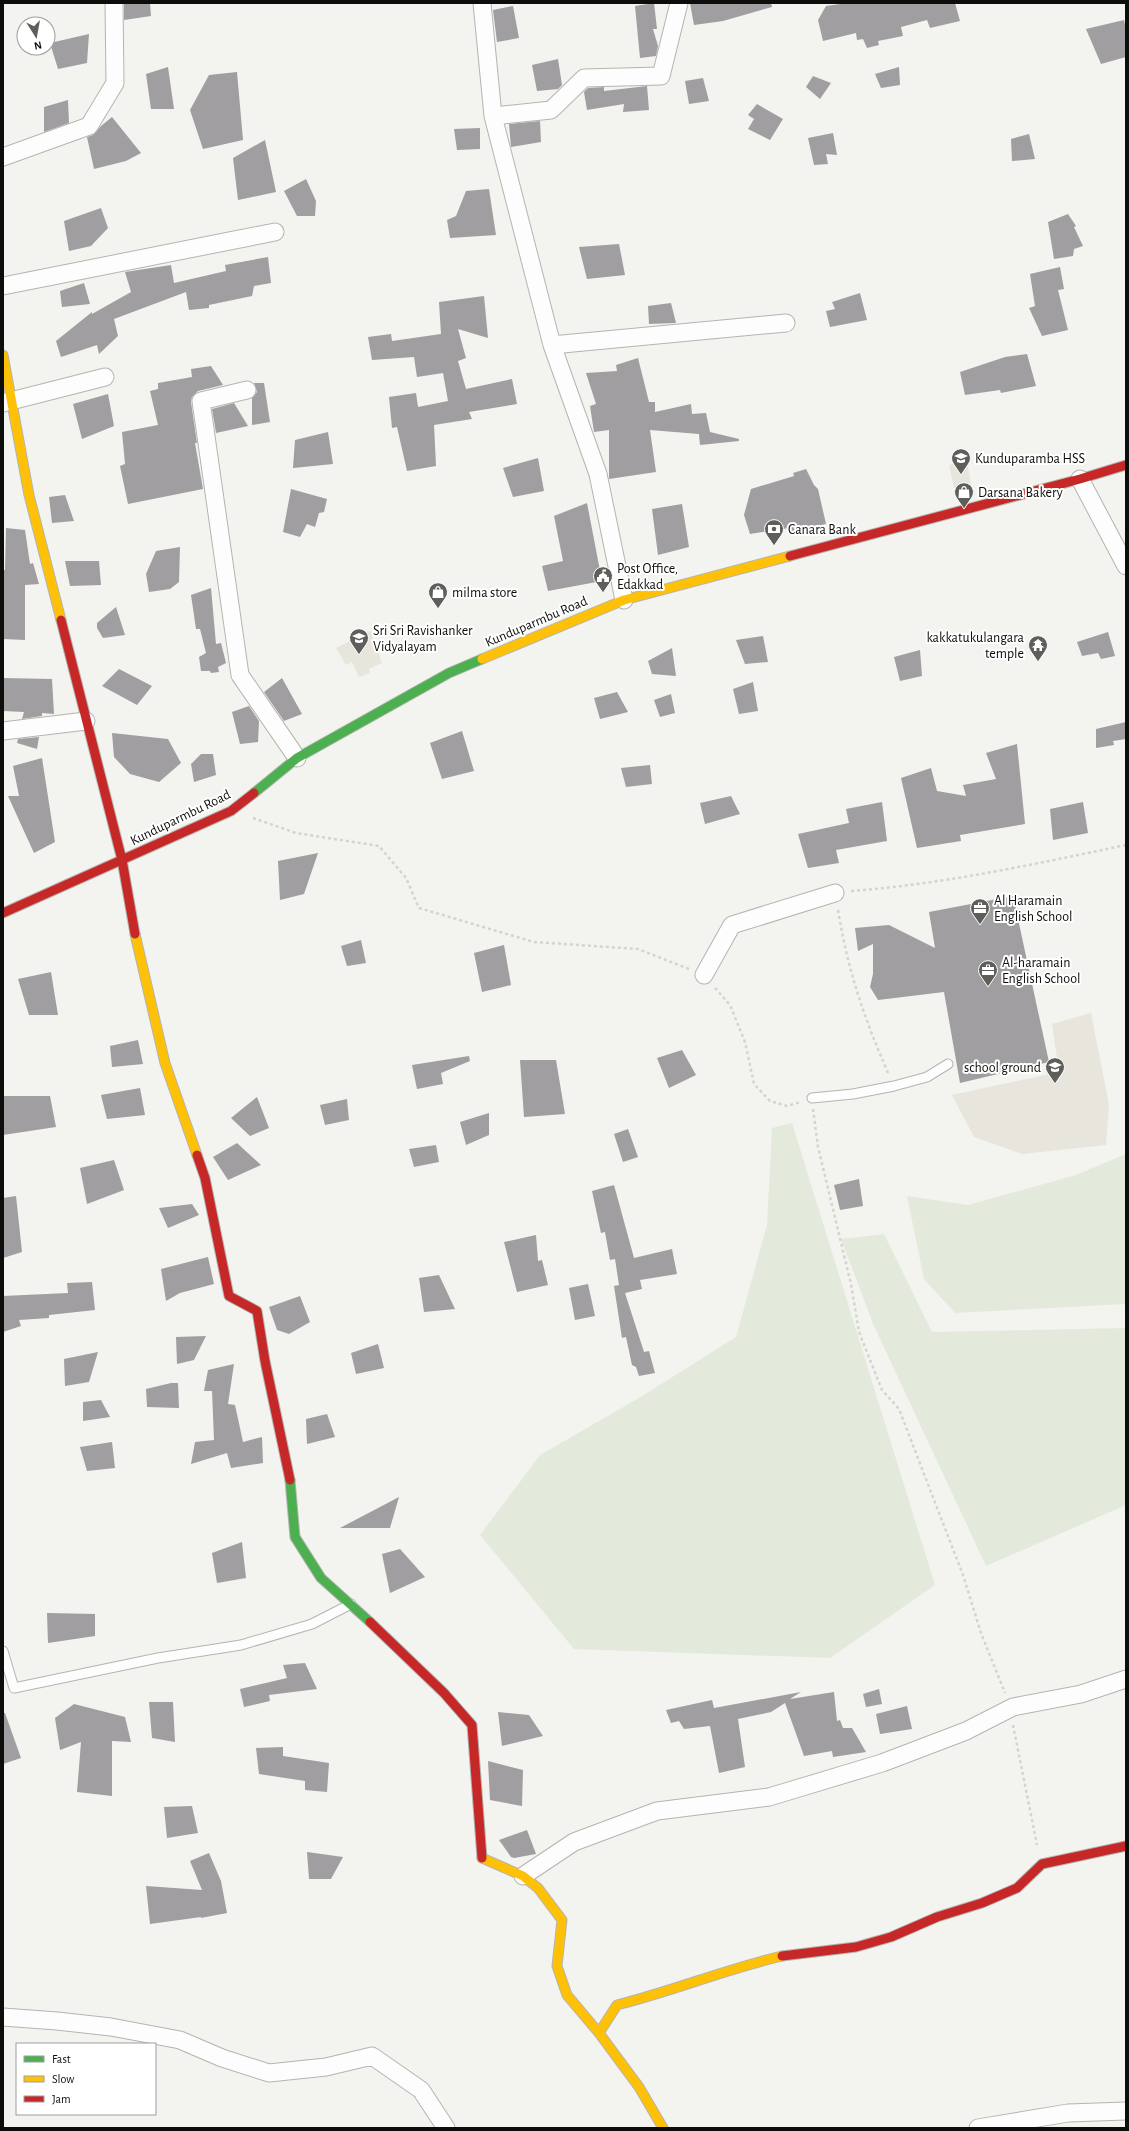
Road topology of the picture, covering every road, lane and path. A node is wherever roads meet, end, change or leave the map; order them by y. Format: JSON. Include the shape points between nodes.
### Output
{"nodes":[{"id":1,"x":114,"y":3,"type":"edge"},
{"id":2,"x":482,"y":3,"type":"edge"},
{"id":3,"x":679,"y":3,"type":"edge"},
{"id":4,"x":493,"y":116,"type":"junction"},
{"id":5,"x":3,"y":157,"type":"edge"},
{"id":6,"x":275,"y":232,"type":"dead end"},
{"id":7,"x":3,"y":286,"type":"edge"},
{"id":8,"x":786,"y":323,"type":"dead end"},
{"id":9,"x":552,"y":345,"type":"junction"},
{"id":10,"x":3,"y":355,"type":"edge"},
{"id":11,"x":105,"y":377,"type":"dead end"},
{"id":12,"x":247,"y":390,"type":"dead end"},
{"id":13,"x":8,"y":402,"type":"edge"},
{"id":14,"x":1126,"y":465,"type":"edge"},
{"id":15,"x":1080,"y":479,"type":"junction"},
{"id":16,"x":1126,"y":566,"type":"edge"},
{"id":17,"x":624,"y":600,"type":"junction"},
{"id":18,"x":86,"y":721,"type":"junction"},
{"id":19,"x":3,"y":731,"type":"edge"},
{"id":20,"x":297,"y":758,"type":"junction"},
{"id":21,"x":231,"y":811,"type":"junction"},
{"id":22,"x":1126,"y":845,"type":"edge"},
{"id":23,"x":122,"y":860,"type":"junction"},
{"id":24,"x":835,"y":893,"type":"junction"},
{"id":25,"x":3,"y":913,"type":"edge"},
{"id":26,"x":704,"y":975,"type":"junction"},
{"id":27,"x":948,"y":1064,"type":"dead end"},
{"id":28,"x":894,"y":1086,"type":"junction"},
{"id":29,"x":812,"y":1098,"type":"junction"},
{"id":30,"x":351,"y":1604,"type":"junction"},
{"id":31,"x":3,"y":1651,"type":"edge"},
{"id":32,"x":1126,"y":1680,"type":"edge"},
{"id":33,"x":1009,"y":1709,"type":"junction"},
{"id":34,"x":1126,"y":1846,"type":"edge"},
{"id":35,"x":1040,"y":1866,"type":"junction"},
{"id":36,"x":523,"y":1876,"type":"junction"},
{"id":37,"x":3,"y":2017,"type":"edge"},
{"id":38,"x":599,"y":2033,"type":"junction"},
{"id":39,"x":1126,"y":2111,"type":"edge"},
{"id":40,"x":446,"y":2128,"type":"edge"},
{"id":41,"x":663,"y":2128,"type":"edge"},
{"id":42,"x":978,"y":2128,"type":"edge"}],
"edges":[{"from":1,"to":5,"type":"street","via":[[115,83],[89,126]]},
{"from":2,"to":4,"type":"street"},
{"from":3,"to":4,"type":"street","via":[[661,76],[584,78],[551,110]]},
{"from":4,"to":9,"type":"street"},
{"from":6,"to":7,"type":"street"},
{"from":8,"to":9,"type":"street"},
{"from":9,"to":17,"type":"street","via":[[598,474]]},
{"from":10,"to":13,"type":"street"},
{"from":11,"to":13,"type":"street"},
{"from":12,"to":20,"type":"street","via":[[200,401],[240,675]]},
{"from":13,"to":18,"type":"street"},
{"from":14,"to":15,"type":"street","name":"Kunduparmbu Road"},
{"from":15,"to":16,"type":"street"},
{"from":15,"to":17,"type":"street","name":"Kunduparmbu Road"},
{"from":17,"to":20,"type":"street","name":"Kunduparmbu Road","via":[[449,673]]},
{"from":18,"to":19,"type":"street"},
{"from":18,"to":23,"type":"street"},
{"from":20,"to":21,"type":"street","name":"Kunduparmbu Road"},
{"from":21,"to":23,"type":"street","name":"Kunduparmbu Road"},
{"from":21,"to":26,"type":"path","via":[[296,833],[379,846],[406,878],[419,908],[534,942],[638,950]]},
{"from":22,"to":24,"type":"path","via":[[1000,872],[891,888]]},
{"from":23,"to":25,"type":"street","name":"Kunduparmbu Road"},
{"from":23,"to":30,"type":"street","via":[[140,965],[165,1063],[204,1178],[229,1296],[257,1311],[265,1361],[290,1475],[295,1537],[320,1578]]},
{"from":24,"to":26,"type":"street","via":[[732,924]]},
{"from":24,"to":28,"type":"path","via":[[845,949],[859,1000]]},
{"from":26,"to":29,"type":"path","via":[[730,1005],[745,1042],[754,1084],[770,1101],[787,1106]]},
{"from":27,"to":28,"type":"lane","via":[[927,1077]]},
{"from":28,"to":29,"type":"lane","via":[[854,1094]]},
{"from":29,"to":33,"type":"path","via":[[818,1147],[851,1284],[859,1332],[882,1390],[899,1409],[963,1575],[981,1633],[1007,1697]]},
{"from":30,"to":31,"type":"lane","via":[[312,1624],[241,1646],[158,1658],[14,1688]]},
{"from":30,"to":36,"type":"street","via":[[444,1693],[472,1725],[482,1858]]},
{"from":32,"to":33,"type":"street","via":[[1081,1694]]},
{"from":33,"to":35,"type":"path"},
{"from":33,"to":36,"type":"street","via":[[966,1731],[882,1763],[770,1797],[657,1812],[574,1842]]},
{"from":34,"to":35,"type":"street"},
{"from":35,"to":38,"type":"street","via":[[1017,1888],[937,1917],[892,1937],[856,1947],[786,1955],[740,1966],[657,1995],[617,2005]]},
{"from":36,"to":38,"type":"street","via":[[538,1888],[562,1920],[557,1966],[567,1995]]},
{"from":37,"to":40,"type":"street","via":[[103,2026],[180,2040],[222,2058],[269,2073],[326,2067],[372,2056],[421,2090]]},
{"from":38,"to":41,"type":"street","via":[[639,2087]]},
{"from":39,"to":42,"type":"street","via":[[1068,2113]]}]}
